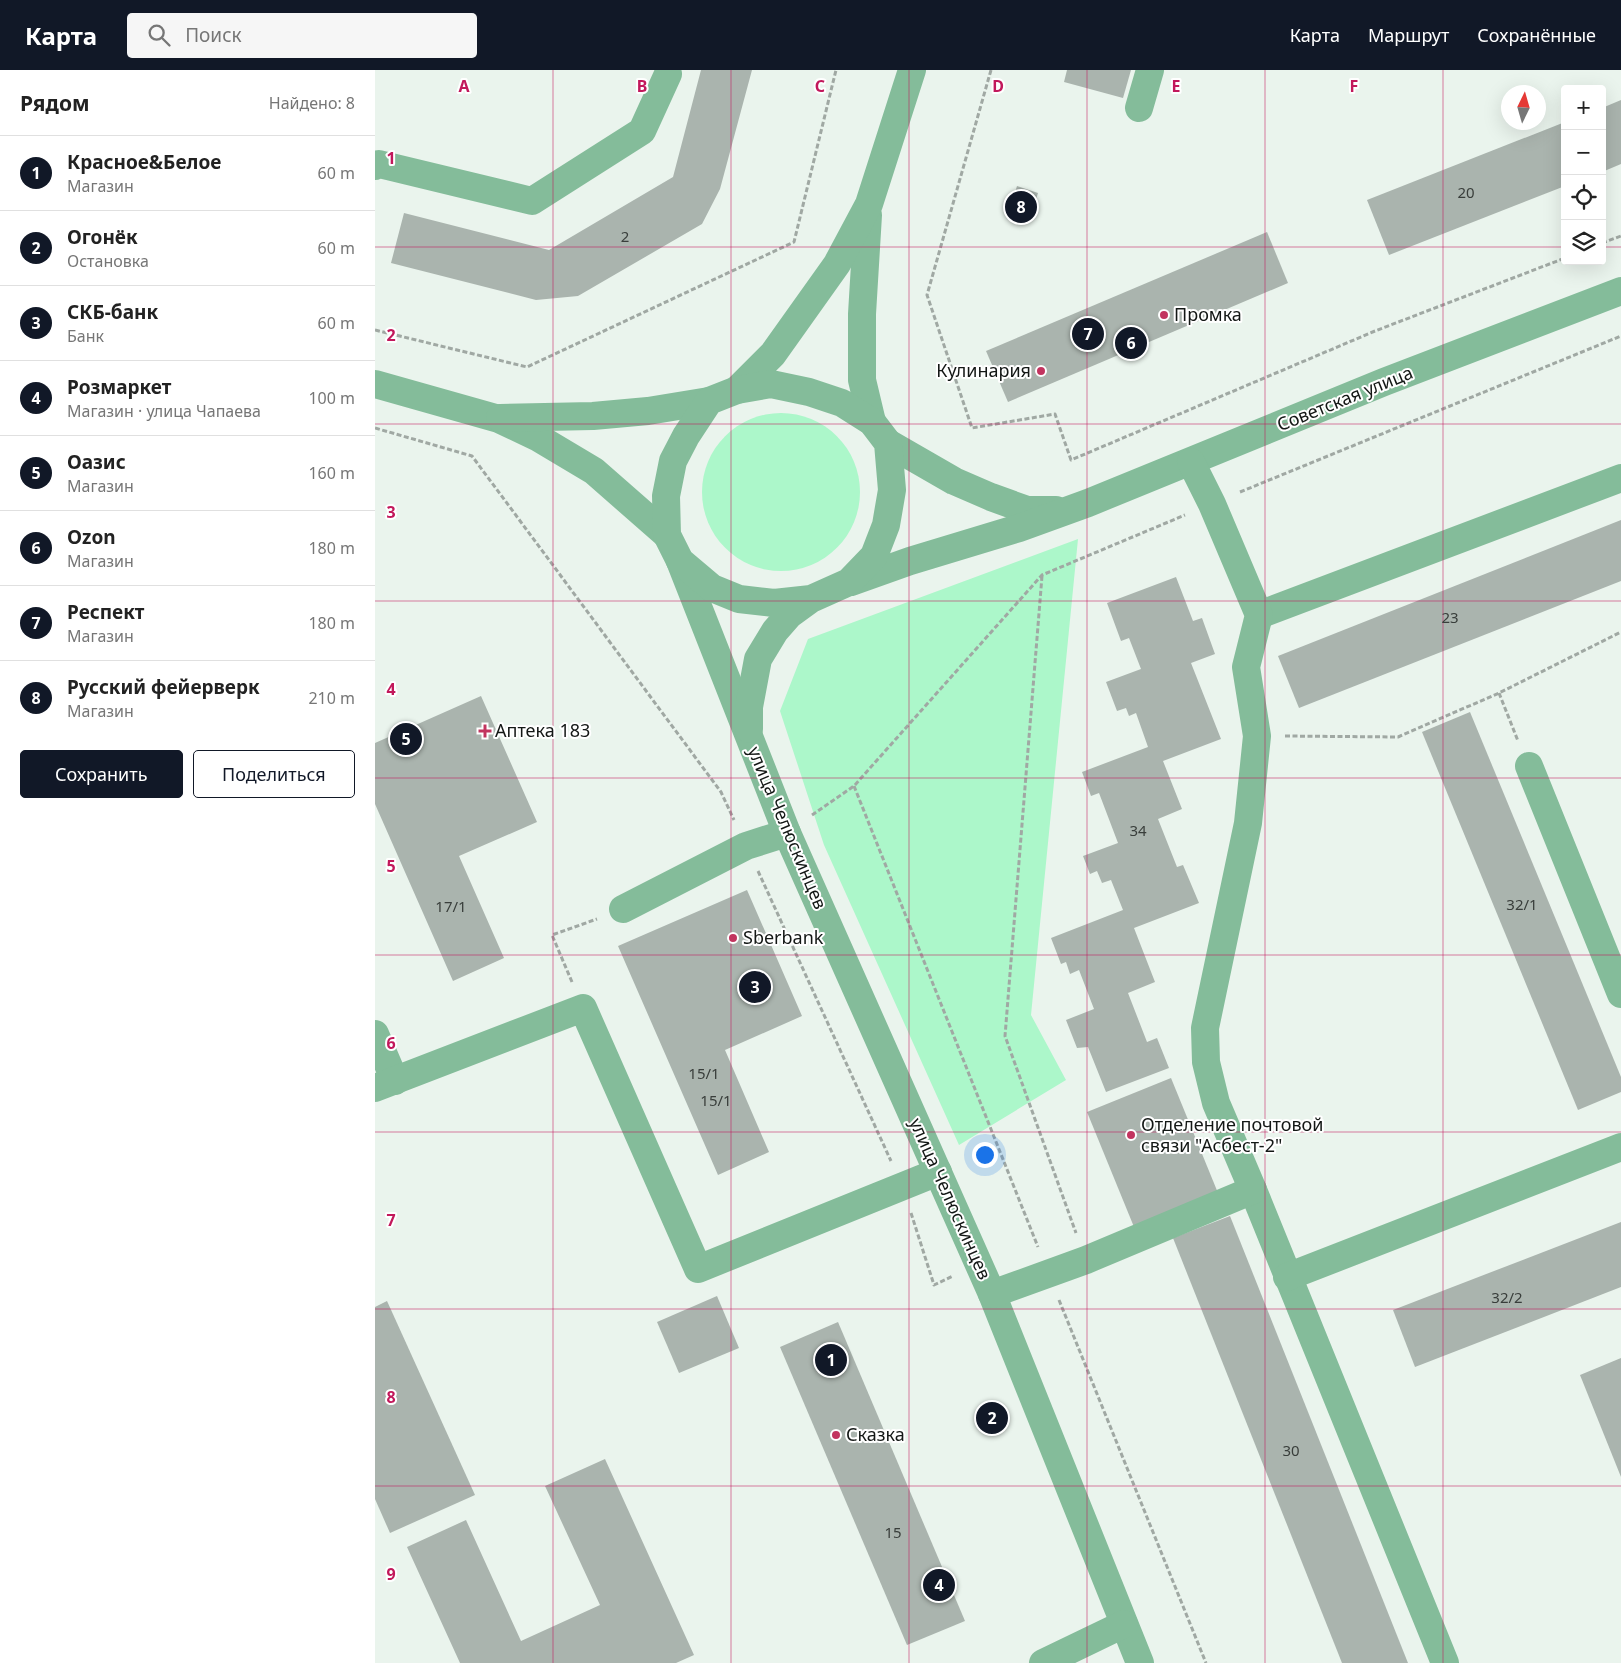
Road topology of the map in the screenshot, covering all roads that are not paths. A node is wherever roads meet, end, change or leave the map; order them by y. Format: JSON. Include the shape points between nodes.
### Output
{"nodes":[{"id":1,"x":1150,"y":70,"type":"edge"},
{"id":2,"x":909,"y":71,"type":"edge"},
{"id":3,"x":668,"y":74,"type":"dead end"},
{"id":4,"x":1139,"y":108,"type":"dead end"},
{"id":5,"x":375,"y":166,"type":"edge"},
{"id":6,"x":869,"y":204,"type":"junction"},
{"id":7,"x":1621,"y":291,"type":"edge"},
{"id":8,"x":375,"y":384,"type":"edge"},
{"id":9,"x":737,"y":390,"type":"junction"},
{"id":10,"x":709,"y":401,"type":"junction"},
{"id":11,"x":499,"y":418,"type":"junction"},
{"id":12,"x":872,"y":422,"type":"junction"},
{"id":13,"x":888,"y":443,"type":"junction"},
{"id":14,"x":1191,"y":462,"type":"junction"},
{"id":15,"x":1621,"y":478,"type":"edge"},
{"id":16,"x":1070,"y":510,"type":"junction"},
{"id":17,"x":667,"y":536,"type":"junction"},
{"id":18,"x":680,"y":561,"type":"junction"},
{"id":19,"x":849,"y":582,"type":"junction"},
{"id":20,"x":811,"y":599,"type":"junction"},
{"id":21,"x":1259,"y":615,"type":"junction"},
{"id":22,"x":749,"y":739,"type":"junction"},
{"id":23,"x":1529,"y":766,"type":"road end"},
{"id":24,"x":787,"y":833,"type":"junction"},
{"id":25,"x":623,"y":909,"type":"road end"},
{"id":26,"x":1621,"y":994,"type":"edge"},
{"id":27,"x":375,"y":1034,"type":"edge"},
{"id":28,"x":385,"y":1085,"type":"edge"},
{"id":29,"x":1621,"y":1146,"type":"edge"},
{"id":30,"x":938,"y":1172,"type":"junction"},
{"id":31,"x":1253,"y":1190,"type":"junction"},
{"id":32,"x":1287,"y":1277,"type":"junction"},
{"id":33,"x":992,"y":1294,"type":"junction"},
{"id":34,"x":1124,"y":1624,"type":"junction"},
{"id":35,"x":1043,"y":1663,"type":"edge"},
{"id":36,"x":1140,"y":1663,"type":"edge"},
{"id":37,"x":1445,"y":1663,"type":"edge"}],
"edges":[{"from":1,"to":4,"type":"street"},
{"from":2,"to":6,"type":"street"},
{"from":3,"to":5,"type":"street","via":[[643,132],[532,201],[379,164]]},
{"from":6,"to":9,"type":"street","via":[[837,264],[773,354]]},
{"from":6,"to":12,"type":"street","via":[[862,314],[862,380]]},
{"from":7,"to":14,"type":"street","name":"Советская улица","via":[[1383,382]]},
{"from":8,"to":11,"type":"street"},
{"from":9,"to":10,"type":"street"},
{"from":9,"to":12,"type":"street","via":[[771,384],[809,392],[842,403]]},
{"from":10,"to":11,"type":"street","via":[[593,416]]},
{"from":10,"to":17,"type":"street","via":[[673,461],[666,496]]},
{"from":11,"to":17,"type":"street","via":[[594,471]]},
{"from":12,"to":13,"type":"street"},
{"from":13,"to":16,"type":"street","via":[[954,481],[1027,510]]},
{"from":13,"to":19,"type":"street","via":[[892,490],[886,525],[874,556]]},
{"from":14,"to":16,"type":"street","name":"Советская улица"},
{"from":14,"to":21,"type":"street"},
{"from":15,"to":21,"type":"street"},
{"from":16,"to":19,"type":"street","name":"Советская улица"},
{"from":17,"to":18,"type":"street","name":"улица Челюскинцев"},
{"from":18,"to":20,"type":"street","via":[[712,588],[739,599],[773,603]]},
{"from":18,"to":22,"type":"street","name":"улица Челюскинцев"},
{"from":19,"to":20,"type":"street","name":"Советская улица"},
{"from":20,"to":22,"type":"street","via":[[789,615],[758,659],[749,707]]},
{"from":21,"to":31,"type":"street","via":[[1246,666],[1257,736],[1247,823],[1205,1028],[1206,1062],[1216,1103]]},
{"from":22,"to":24,"type":"street","name":"улица Челюскинцев"},
{"from":23,"to":26,"type":"street"},
{"from":24,"to":25,"type":"street","via":[[746,846]]},
{"from":24,"to":30,"type":"street","name":"улица Челюскинцев"},
{"from":27,"to":28,"type":"street"},
{"from":28,"to":30,"type":"street","via":[[583,1008],[698,1269]]},
{"from":29,"to":32,"type":"street"},
{"from":30,"to":33,"type":"street","name":"улица Челюскинцев"},
{"from":31,"to":32,"type":"street"},
{"from":31,"to":33,"type":"street","via":[[1086,1260]]},
{"from":32,"to":37,"type":"street"},
{"from":33,"to":34,"type":"street","name":"улица Челюскинцев"},
{"from":34,"to":35,"type":"street"},
{"from":34,"to":36,"type":"street","name":"улица Челюскинцев"}]}
